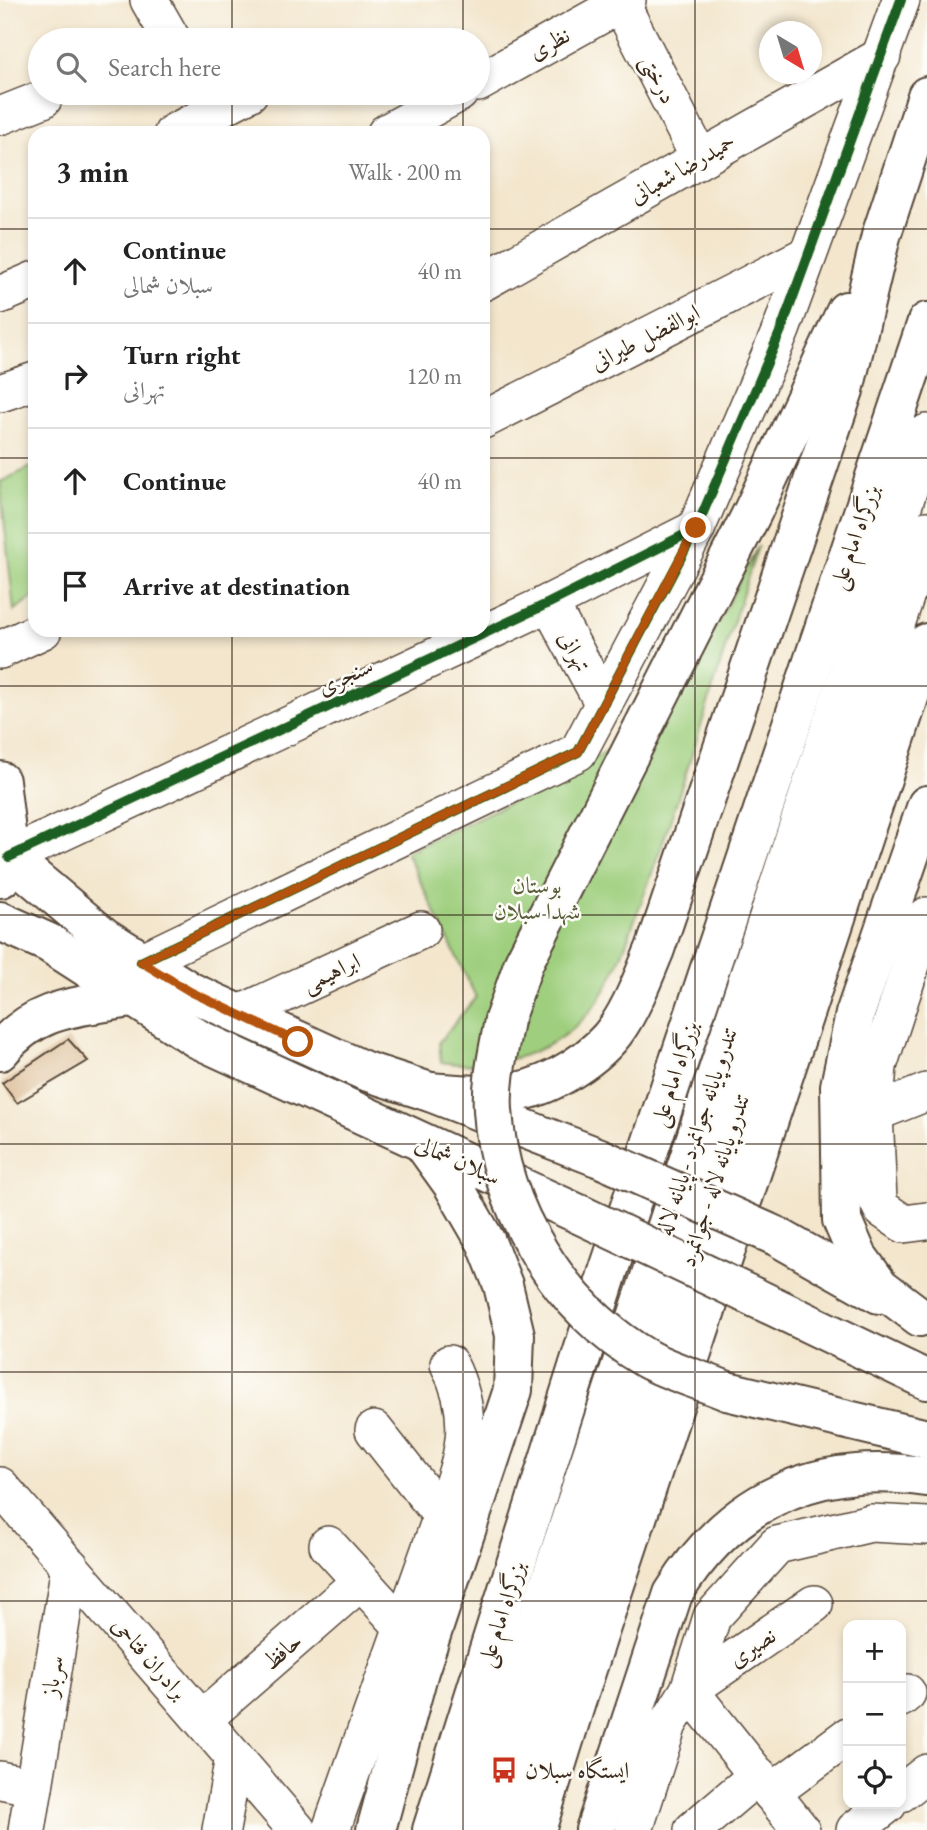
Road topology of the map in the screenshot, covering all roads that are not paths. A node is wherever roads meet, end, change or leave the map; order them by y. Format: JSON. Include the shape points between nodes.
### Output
{"nodes":[{"id":1,"x":149,"y":0,"type":"edge"},
{"id":2,"x":901,"y":0,"type":"edge"},
{"id":3,"x":623,"y":1,"type":"edge"},
{"id":4,"x":165,"y":28,"type":"edge"},
{"id":5,"x":882,"y":55,"type":"junction"},
{"id":6,"x":490,"y":76,"type":"edge"},
{"id":7,"x":927,"y":96,"type":"edge"},
{"id":8,"x":28,"y":105,"type":"edge"},
{"id":9,"x":205,"y":105,"type":"edge"},
{"id":10,"x":438,"y":105,"type":"edge"},
{"id":11,"x":0,"y":116,"type":"edge"},
{"id":12,"x":181,"y":126,"type":"edge"},
{"id":13,"x":400,"y":126,"type":"edge"},
{"id":14,"x":699,"y":157,"type":"junction"},
{"id":15,"x":881,"y":236,"type":"junction"},
{"id":16,"x":807,"y":255,"type":"junction"},
{"id":17,"x":490,"y":278,"type":"edge"},
{"id":18,"x":28,"y":283,"type":"edge"},
{"id":19,"x":0,"y":295,"type":"edge"},
{"id":20,"x":927,"y":322,"type":"edge"},
{"id":21,"x":28,"y":383,"type":"edge"},
{"id":22,"x":0,"y":393,"type":"edge"},
{"id":23,"x":490,"y":416,"type":"edge"},
{"id":24,"x":927,"y":433,"type":"edge"},
{"id":25,"x":696,"y":528,"type":"junction"},
{"id":26,"x":927,"y":530,"type":"edge"},
{"id":27,"x":549,"y":603,"type":"junction"},
{"id":28,"x":490,"y":631,"type":"edge"},
{"id":29,"x":28,"y":637,"type":"edge"},
{"id":30,"x":478,"y":637,"type":"edge"},
{"id":31,"x":927,"y":643,"type":"edge"},
{"id":32,"x":0,"y":650,"type":"edge"},
{"id":33,"x":604,"y":704,"type":"junction"},
{"id":34,"x":0,"y":781,"type":"edge"},
{"id":35,"x":927,"y":805,"type":"edge"},
{"id":36,"x":3,"y":864,"type":"edge"},
{"id":37,"x":927,"y":916,"type":"edge"},
{"id":38,"x":0,"y":921,"type":"edge"},
{"id":39,"x":421,"y":930,"type":"dead end"},
{"id":40,"x":920,"y":959,"type":"edge"},
{"id":41,"x":141,"y":962,"type":"junction"},
{"id":42,"x":131,"y":998,"type":"junction"},
{"id":43,"x":240,"y":1014,"type":"junction"},
{"id":44,"x":0,"y":1051,"type":"edge"},
{"id":45,"x":430,"y":1092,"type":"junction"},
{"id":46,"x":927,"y":1092,"type":"edge"},
{"id":47,"x":874,"y":1113,"type":"junction"},
{"id":48,"x":425,"y":1146,"type":"junction"},
{"id":49,"x":910,"y":1220,"type":"edge"},
{"id":50,"x":923,"y":1318,"type":"edge"},
{"id":51,"x":449,"y":1364,"type":"dead end"},
{"id":52,"x":927,"y":1380,"type":"edge"},
{"id":53,"x":374,"y":1430,"type":"dead end"},
{"id":54,"x":927,"y":1439,"type":"edge"},
{"id":55,"x":927,"y":1477,"type":"edge"},
{"id":56,"x":0,"y":1486,"type":"edge"},
{"id":57,"x":442,"y":1516,"type":"junction"},
{"id":58,"x":927,"y":1526,"type":"edge"},
{"id":59,"x":328,"y":1545,"type":"dead end"},
{"id":60,"x":70,"y":1566,"type":"junction"},
{"id":61,"x":360,"y":1582,"type":"junction"},
{"id":62,"x":814,"y":1604,"type":"dead end"},
{"id":63,"x":402,"y":1627,"type":"junction"},
{"id":64,"x":689,"y":1690,"type":"junction"},
{"id":65,"x":203,"y":1719,"type":"junction"},
{"id":66,"x":843,"y":1739,"type":"edge"},
{"id":67,"x":234,"y":1757,"type":"junction"},
{"id":68,"x":927,"y":1773,"type":"edge"},
{"id":69,"x":17,"y":1783,"type":"edge"},
{"id":70,"x":765,"y":1784,"type":"junction"},
{"id":71,"x":906,"y":1789,"type":"edge"},
{"id":72,"x":882,"y":1809,"type":"edge"},
{"id":73,"x":27,"y":1830,"type":"edge"},
{"id":74,"x":221,"y":1830,"type":"edge"},
{"id":75,"x":298,"y":1830,"type":"edge"},
{"id":76,"x":331,"y":1830,"type":"edge"},
{"id":77,"x":376,"y":1830,"type":"edge"},
{"id":78,"x":432,"y":1830,"type":"edge"},
{"id":79,"x":468,"y":1830,"type":"edge"},
{"id":80,"x":500,"y":1830,"type":"edge"},
{"id":81,"x":536,"y":1830,"type":"edge"},
{"id":82,"x":595,"y":1830,"type":"edge"},
{"id":83,"x":634,"y":1830,"type":"edge"},
{"id":84,"x":693,"y":1830,"type":"edge"},
{"id":85,"x":802,"y":1830,"type":"edge"},
{"id":86,"x":855,"y":1830,"type":"edge"}],
"edges":[{"from":1,"to":4,"type":"street"},
{"from":2,"to":5,"type":"street"},
{"from":3,"to":6,"type":"street","name":"نظری"},
{"from":3,"to":14,"type":"street","name":"درختی"},
{"from":5,"to":14,"type":"street","name":"حمیدرضا شعبانی"},
{"from":5,"to":16,"type":"street"},
{"from":7,"to":15,"type":"main road"},
{"from":8,"to":11,"type":"street"},
{"from":9,"to":12,"type":"street"},
{"from":10,"to":13,"type":"street"},
{"from":14,"to":17,"type":"street","name":"حمیدرضا شعبانی"},
{"from":15,"to":45,"type":"main road","via":[[844,390],[655,949],[635,995],[617,1028],[590,1056],[553,1078],[517,1092]]},
{"from":15,"to":54,"type":"main road","bridge":true,"via":[[753,511],[524,962],[504,1020],[493,1109],[510,1198],[523,1225],[568,1291],[604,1327],[648,1359],[727,1391]]},
{"from":16,"to":23,"type":"street","name":"ابوالفضل طیرانی"},
{"from":16,"to":25,"type":"street","via":[[781,330]]},
{"from":18,"to":19,"type":"street"},
{"from":20,"to":78,"type":"main road","name":"بزرگراه امام علی","via":[[609,1269]]},
{"from":21,"to":22,"type":"street"},
{"from":24,"to":79,"type":"street","name":"تندرو پایانه جوانمرد - پایانه لاله"},
{"from":25,"to":27,"type":"street","name":"سنجری"},
{"from":25,"to":33,"type":"street"},
{"from":26,"to":80,"type":"street","name":"تندرو پایانه لاله - جوانمرد"},
{"from":27,"to":28,"type":"street","name":"سنجری"},
{"from":27,"to":33,"type":"street","name":"تهرانی"},
{"from":29,"to":32,"type":"street"},
{"from":30,"to":36,"type":"street","name":"سنجری"},
{"from":31,"to":81,"type":"main road"},
{"from":33,"to":41,"type":"street","via":[[578,752]]},
{"from":34,"to":36,"type":"main road"},
{"from":35,"to":50,"type":"main road","via":[[855,1014],[840,1086],[842,1220],[858,1257],[880,1287]]},
{"from":36,"to":41,"type":"main road"},
{"from":37,"to":40,"type":"street"},
{"from":38,"to":42,"type":"main road","name":"سبلان شمالی","via":[[49,943]]},
{"from":39,"to":43,"type":"street","name":"ابراهیمی"},
{"from":40,"to":47,"type":"street","via":[[878,1066]]},
{"from":41,"to":43,"type":"main road"},
{"from":42,"to":44,"type":"main road","via":[[50,1012],[18,1031]]},
{"from":42,"to":48,"type":"main road","name":"سبلان شمالی","via":[[198,1039]]},
{"from":43,"to":45,"type":"main road","via":[[365,1071]]},
{"from":45,"to":50,"type":"main road","bridge":true,"via":[[600,1158],[776,1236]]},
{"from":46,"to":47,"type":"street"},
{"from":47,"to":49,"type":"street","via":[[878,1201]]},
{"from":48,"to":52,"type":"main road","name":"سبلان شمالی","bridge":true},
{"from":48,"to":77,"type":"main road","via":[[486,1242],[503,1286],[515,1335],[513,1390],[419,1671]]},
{"from":51,"to":57,"type":"street","via":[[461,1387],[467,1425],[463,1458]]},
{"from":53,"to":57,"type":"street"},
{"from":55,"to":82,"type":"main road","via":[[850,1472],[804,1483],[751,1508],[693,1561],[673,1594]]},
{"from":56,"to":60,"type":"street","name":"برادران فتاحی"},
{"from":57,"to":63,"type":"street"},
{"from":58,"to":64,"type":"street","via":[[871,1522],[777,1545],[712,1617]]},
{"from":59,"to":61,"type":"street"},
{"from":60,"to":65,"type":"street","name":"برادران فتاحی"},
{"from":60,"to":69,"type":"street","name":"سرباز"},
{"from":61,"to":63,"type":"street"},
{"from":61,"to":65,"type":"street","name":"حافظ"},
{"from":62,"to":64,"type":"street","name":"نصیری"},
{"from":63,"to":76,"type":"street"},
{"from":64,"to":70,"type":"street"},
{"from":64,"to":83,"type":"street","via":[[668,1724]]},
{"from":65,"to":67,"type":"street","name":"برادران فتاحی"},
{"from":66,"to":70,"type":"street"},
{"from":67,"to":74,"type":"street"},
{"from":67,"to":75,"type":"street","name":"برادران فتاحی"},
{"from":68,"to":71,"type":"street"},
{"from":69,"to":73,"type":"street","name":"سرباز"},
{"from":70,"to":84,"type":"street"},
{"from":70,"to":85,"type":"street"},
{"from":72,"to":86,"type":"street"}]}
